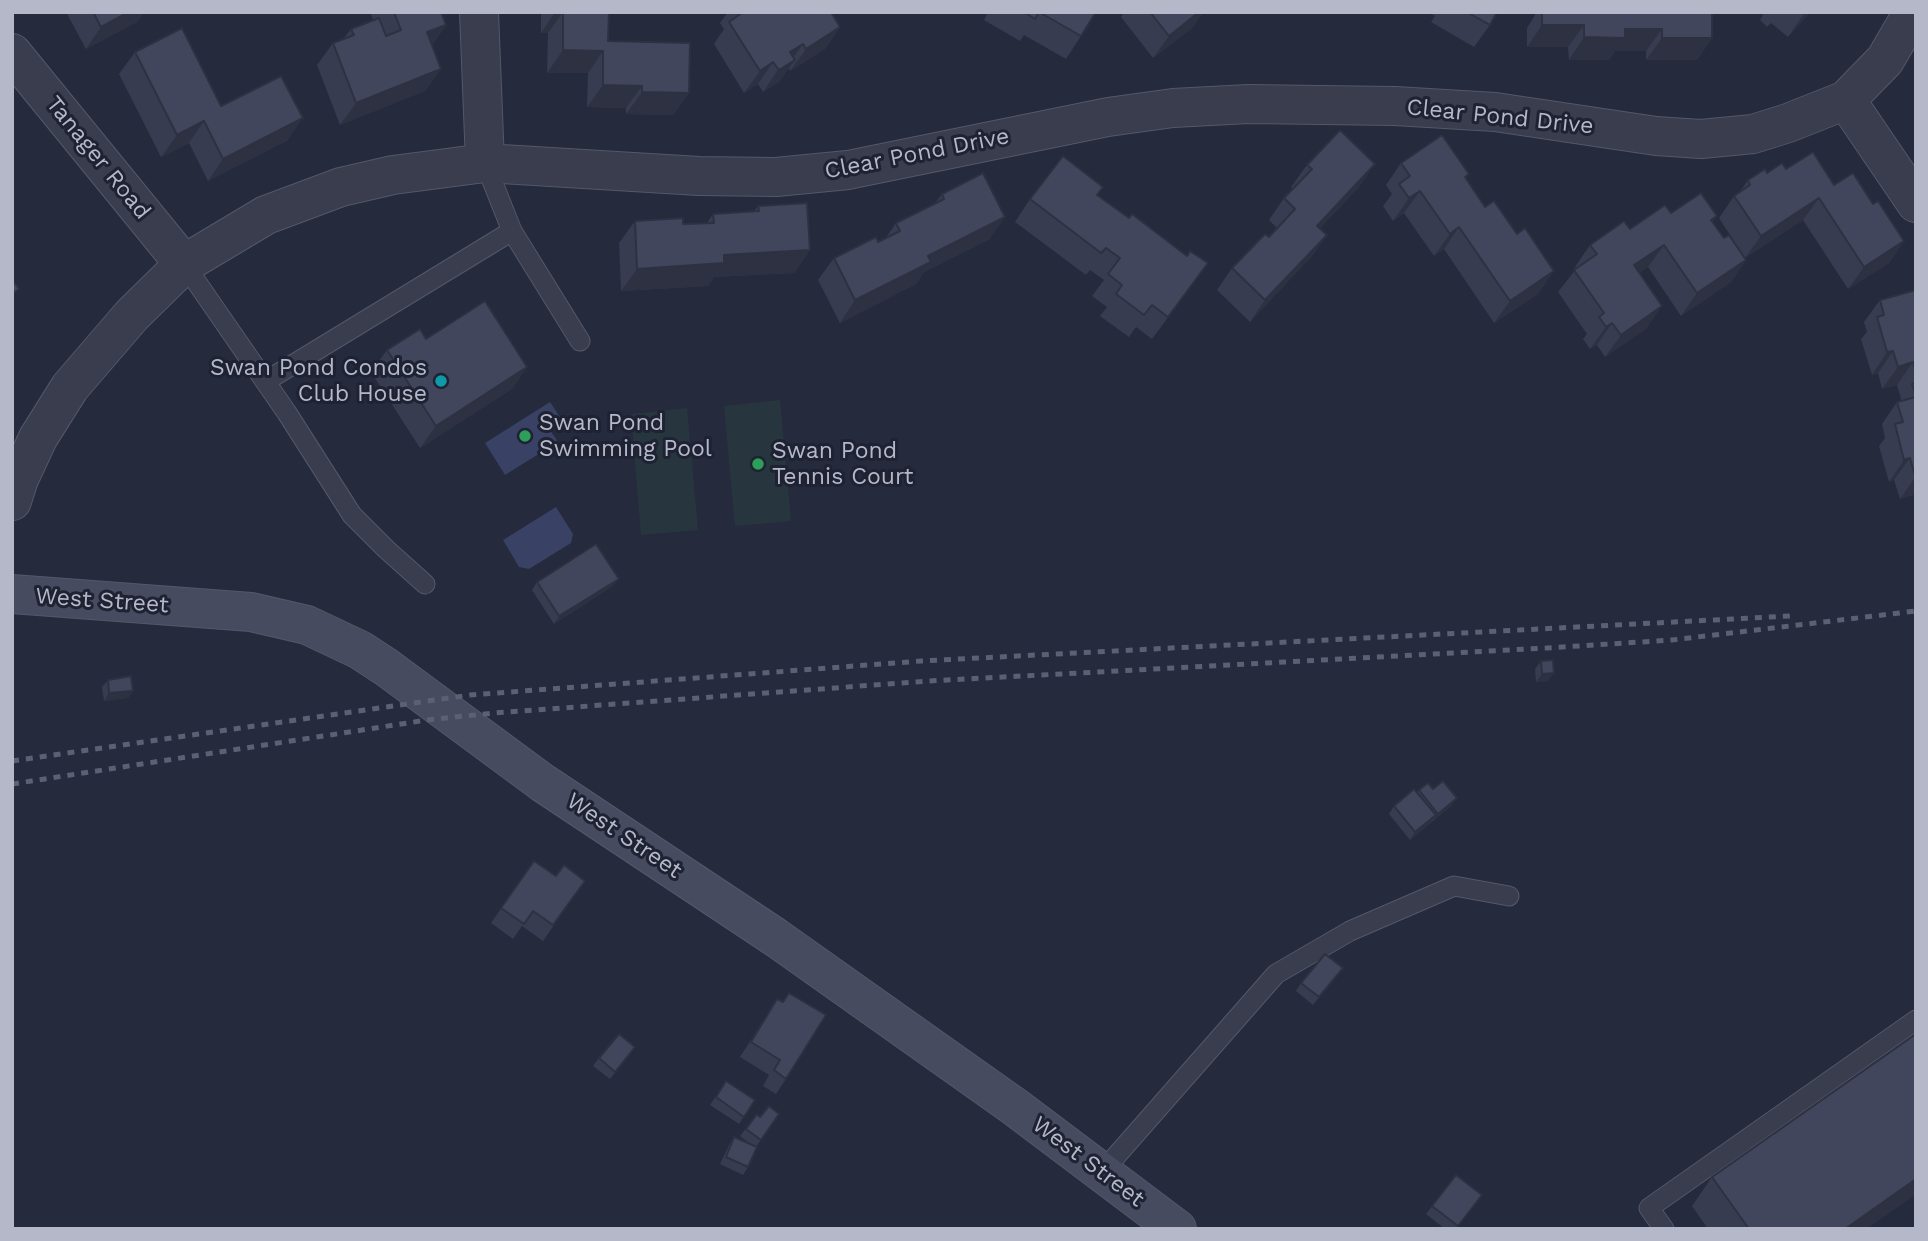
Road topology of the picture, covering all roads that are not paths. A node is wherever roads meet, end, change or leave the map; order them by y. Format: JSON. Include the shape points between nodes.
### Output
{"nodes":[{"id":1,"x":479,"y":12,"type":"edge"},
{"id":2,"x":1913,"y":12,"type":"edge"},
{"id":3,"x":12,"y":53,"type":"edge"},
{"id":4,"x":1846,"y":100,"type":"junction"},
{"id":5,"x":485,"y":163,"type":"junction"},
{"id":6,"x":1916,"y":203,"type":"edge"},
{"id":7,"x":513,"y":231,"type":"junction"},
{"id":8,"x":184,"y":264,"type":"junction"},
{"id":9,"x":580,"y":341,"type":"dead end"},
{"id":10,"x":266,"y":381,"type":"junction"},
{"id":11,"x":12,"y":501,"type":"edge"},
{"id":12,"x":425,"y":584,"type":"dead end"},
{"id":13,"x":12,"y":594,"type":"edge"},
{"id":14,"x":1509,"y":896,"type":"dead end"},
{"id":15,"x":1916,"y":1020,"type":"edge"},
{"id":16,"x":1102,"y":1172,"type":"junction"},
{"id":17,"x":1177,"y":1229,"type":"edge"},
{"id":18,"x":1664,"y":1229,"type":"edge"}],
"edges":[{"from":1,"to":5,"type":"street"},
{"from":2,"to":4,"type":"street","name":"Clear Pond Drive","via":[[1885,60]]},
{"from":3,"to":8,"type":"street","name":"Tanager Road"},
{"from":4,"to":5,"type":"street","name":"Clear Pond Drive","via":[[1753,134],[1701,139],[1495,112],[1248,104],[1108,117],[848,170],[776,177]]},
{"from":4,"to":6,"type":"street"},
{"from":5,"to":7,"type":"lane"},
{"from":5,"to":8,"type":"street","name":"Clear Pond Drive","via":[[341,187],[266,215]]},
{"from":7,"to":9,"type":"lane"},
{"from":7,"to":10,"type":"lane"},
{"from":8,"to":10,"type":"lane"},
{"from":8,"to":11,"type":"street","name":"Clear Pond Drive","via":[[70,387],[38,438]]},
{"from":10,"to":12,"type":"lane","via":[[352,515]]},
{"from":13,"to":16,"type":"street","name":"West Street","via":[[251,612],[307,625],[360,650],[573,803],[775,937]]},
{"from":14,"to":16,"type":"lane","via":[[1454,886],[1350,931],[1276,974]]},
{"from":15,"to":18,"type":"lane","via":[[1649,1208]]},
{"from":16,"to":17,"type":"street","name":"West Street"}]}
